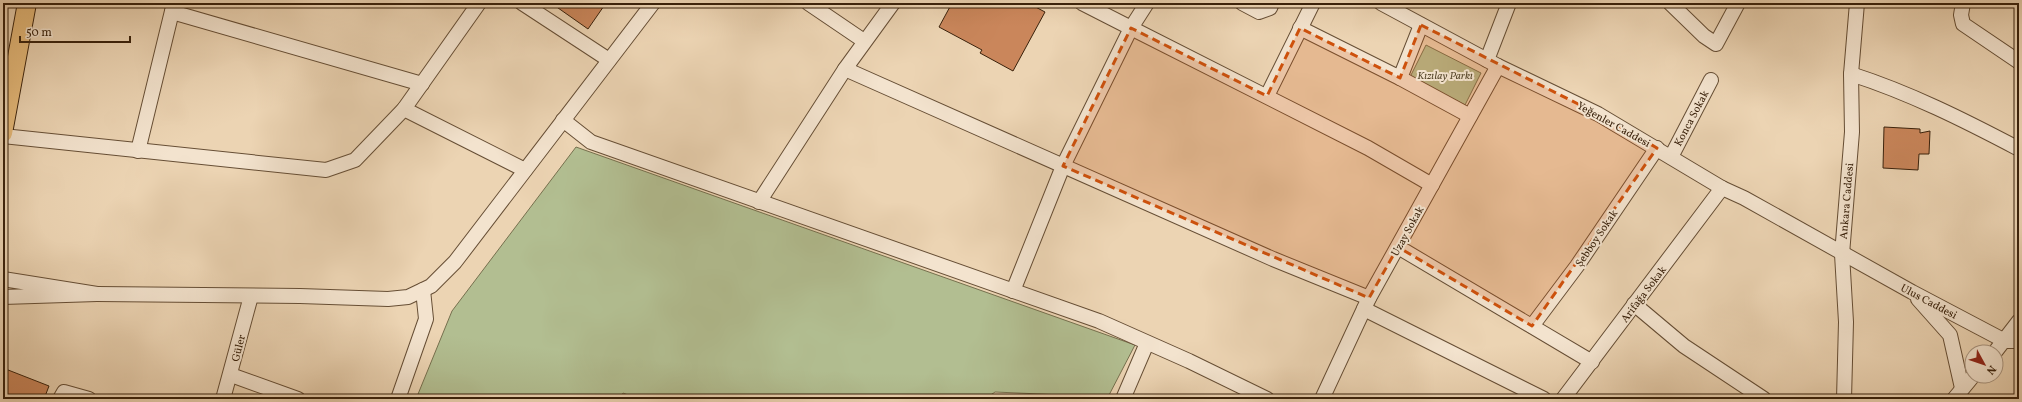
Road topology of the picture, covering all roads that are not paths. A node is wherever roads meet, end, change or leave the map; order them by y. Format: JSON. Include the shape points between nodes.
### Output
{"nodes":[{"id":1,"x":27,"y":3,"type":"edge"},
{"id":2,"x":479,"y":3,"type":"edge"},
{"id":3,"x":522,"y":3,"type":"edge"},
{"id":4,"x":653,"y":3,"type":"edge"},
{"id":5,"x":808,"y":3,"type":"edge"},
{"id":6,"x":893,"y":3,"type":"edge"},
{"id":7,"x":1082,"y":3,"type":"edge"},
{"id":8,"x":1147,"y":3,"type":"edge"},
{"id":9,"x":1242,"y":3,"type":"edge"},
{"id":10,"x":1272,"y":3,"type":"edge"},
{"id":11,"x":1313,"y":3,"type":"edge"},
{"id":12,"x":1381,"y":3,"type":"edge"},
{"id":13,"x":1509,"y":3,"type":"edge"},
{"id":14,"x":1670,"y":3,"type":"edge"},
{"id":15,"x":1738,"y":3,"type":"edge"},
{"id":16,"x":1857,"y":3,"type":"edge"},
{"id":17,"x":1963,"y":3,"type":"edge"},
{"id":18,"x":173,"y":7,"type":"edge"},
{"id":19,"x":1421,"y":25,"type":"junction"},
{"id":20,"x":1131,"y":28,"type":"junction"},
{"id":21,"x":1300,"y":28,"type":"junction"},
{"id":22,"x":864,"y":41,"type":"junction"},
{"id":23,"x":609,"y":60,"type":"junction"},
{"id":24,"x":2019,"y":62,"type":"edge"},
{"id":25,"x":1493,"y":63,"type":"junction"},
{"id":26,"x":844,"y":69,"type":"junction"},
{"id":27,"x":1851,"y":74,"type":"junction"},
{"id":28,"x":1400,"y":78,"type":"junction"},
{"id":29,"x":1711,"y":80,"type":"dead end"},
{"id":30,"x":422,"y":84,"type":"junction"},
{"id":31,"x":1267,"y":96,"type":"junction"},
{"id":32,"x":404,"y":109,"type":"junction"},
{"id":33,"x":1470,"y":116,"type":"junction"},
{"id":34,"x":563,"y":120,"type":"junction"},
{"id":35,"x":3,"y":133,"type":"edge"},
{"id":36,"x":3,"y":136,"type":"edge"},
{"id":37,"x":1656,"y":148,"type":"junction"},
{"id":38,"x":2019,"y":149,"type":"edge"},
{"id":39,"x":138,"y":151,"type":"junction"},
{"id":40,"x":1671,"y":157,"type":"junction"},
{"id":41,"x":1063,"y":166,"type":"junction"},
{"id":42,"x":525,"y":170,"type":"junction"},
{"id":43,"x":1432,"y":185,"type":"junction"},
{"id":44,"x":1722,"y":188,"type":"junction"},
{"id":45,"x":759,"y":202,"type":"junction"},
{"id":46,"x":1398,"y":247,"type":"junction"},
{"id":47,"x":1842,"y":254,"type":"junction"},
{"id":48,"x":3,"y":280,"type":"edge"},
{"id":49,"x":423,"y":290,"type":"junction"},
{"id":50,"x":1013,"y":291,"type":"junction"},
{"id":51,"x":1912,"y":292,"type":"junction"},
{"id":52,"x":97,"y":294,"type":"junction"},
{"id":53,"x":251,"y":296,"type":"junction"},
{"id":54,"x":3,"y":298,"type":"edge"},
{"id":55,"x":1366,"y":303,"type":"junction"},
{"id":56,"x":1634,"y":304,"type":"junction"},
{"id":57,"x":2019,"y":321,"type":"edge"},
{"id":58,"x":1532,"y":326,"type":"junction"},
{"id":59,"x":2019,"y":340,"type":"edge"},
{"id":60,"x":2005,"y":341,"type":"junction"},
{"id":61,"x":1147,"y":343,"type":"junction"},
{"id":62,"x":2002,"y":344,"type":"edge"},
{"id":63,"x":1592,"y":362,"type":"junction"},
{"id":64,"x":231,"y":375,"type":"junction"},
{"id":65,"x":1966,"y":384,"type":"edge"},
{"id":66,"x":1958,"y":393,"type":"edge"},
{"id":67,"x":1567,"y":398,"type":"edge"},
{"id":68,"x":60,"y":399,"type":"edge"},
{"id":69,"x":89,"y":399,"type":"edge"},
{"id":70,"x":223,"y":399,"type":"edge"},
{"id":71,"x":298,"y":399,"type":"edge"},
{"id":72,"x":398,"y":399,"type":"edge"},
{"id":73,"x":1123,"y":399,"type":"edge"},
{"id":74,"x":1267,"y":399,"type":"edge"},
{"id":75,"x":1322,"y":399,"type":"edge"},
{"id":76,"x":1544,"y":399,"type":"edge"},
{"id":77,"x":1764,"y":399,"type":"edge"},
{"id":78,"x":1844,"y":399,"type":"edge"}],
"edges":[{"from":1,"to":35,"type":"main road"},
{"from":2,"to":30,"type":"street"},
{"from":3,"to":23,"type":"street"},
{"from":4,"to":23,"type":"street"},
{"from":5,"to":22,"type":"street"},
{"from":6,"to":22,"type":"street"},
{"from":7,"to":20,"type":"street"},
{"from":8,"to":20,"type":"street"},
{"from":9,"to":10,"type":"street","via":[[1259,12],[1270,8]]},
{"from":11,"to":21,"type":"street"},
{"from":12,"to":19,"type":"street","name":"Yeğenler Caddesi"},
{"from":13,"to":25,"type":"street","name":"Uzay Sokak"},
{"from":14,"to":15,"type":"street","via":[[1704,36],[1716,44]]},
{"from":16,"to":27,"type":"street","name":"Ankara Caddesi"},
{"from":17,"to":24,"type":"street","via":[[1961,15],[1964,24]]},
{"from":18,"to":30,"type":"street"},
{"from":18,"to":39,"type":"street"},
{"from":19,"to":25,"type":"street","name":"Yeğenler Caddesi"},
{"from":19,"to":28,"type":"street"},
{"from":20,"to":31,"type":"street"},
{"from":20,"to":41,"type":"street"},
{"from":21,"to":28,"type":"street"},
{"from":21,"to":31,"type":"street"},
{"from":22,"to":26,"type":"street"},
{"from":23,"to":34,"type":"street"},
{"from":25,"to":33,"type":"street","name":"Uzay Sokak"},
{"from":25,"to":37,"type":"street","name":"Yeğenler Caddesi","via":[[1598,114]]},
{"from":26,"to":41,"type":"street"},
{"from":26,"to":45,"type":"street"},
{"from":27,"to":38,"type":"street","via":[[1948,112]]},
{"from":27,"to":47,"type":"street","name":"Ankara Caddesi","via":[[1852,132]]},
{"from":28,"to":33,"type":"street"},
{"from":29,"to":40,"type":"street","name":"Konca Sokak"},
{"from":30,"to":32,"type":"street"},
{"from":31,"to":43,"type":"street","via":[[1368,148]]},
{"from":32,"to":39,"type":"street","via":[[355,160],[326,170]]},
{"from":32,"to":42,"type":"street"},
{"from":33,"to":43,"type":"street","name":"Uzay Sokak"},
{"from":34,"to":42,"type":"street"},
{"from":34,"to":45,"type":"street","via":[[591,142]]},
{"from":36,"to":39,"type":"street"},
{"from":37,"to":40,"type":"street","name":"Yeğenler Caddesi"},
{"from":37,"to":58,"type":"street","name":"Şebboy Sokak","via":[[1577,266]]},
{"from":40,"to":44,"type":"street","name":"Yeğenler Caddesi"},
{"from":41,"to":50,"type":"street"},
{"from":41,"to":55,"type":"street"},
{"from":42,"to":49,"type":"street","via":[[455,262],[431,286]]},
{"from":43,"to":46,"type":"street","name":"Uzay Sokak"},
{"from":44,"to":47,"type":"street","name":"Yeğenler Caddesi"},
{"from":44,"to":56,"type":"street","name":"Arifağa Sokak"},
{"from":45,"to":50,"type":"street"},
{"from":46,"to":55,"type":"street","name":"Uzay Sokak"},
{"from":46,"to":58,"type":"street"},
{"from":47,"to":51,"type":"street","name":"Ulus Caddesi"},
{"from":47,"to":78,"type":"street","name":"Ankara Caddesi","via":[[1846,322]]},
{"from":48,"to":52,"type":"street"},
{"from":49,"to":53,"type":"street","via":[[408,297],[388,298]]},
{"from":49,"to":72,"type":"street","via":[[426,318]]},
{"from":50,"to":61,"type":"street","via":[[1099,321]]},
{"from":51,"to":60,"type":"street","name":"Ulus Caddesi"},
{"from":51,"to":66,"type":"street","via":[[1950,335]]},
{"from":52,"to":53,"type":"street"},
{"from":52,"to":54,"type":"street"},
{"from":53,"to":64,"type":"street","name":"Güler"},
{"from":55,"to":75,"type":"street","name":"Uzay Sokak"},
{"from":55,"to":76,"type":"street"},
{"from":56,"to":63,"type":"street","name":"Arifağa Sokak"},
{"from":56,"to":77,"type":"street","via":[[1684,346]]},
{"from":57,"to":60,"type":"street"},
{"from":58,"to":63,"type":"street"},
{"from":59,"to":60,"type":"street"},
{"from":60,"to":62,"type":"street"},
{"from":61,"to":73,"type":"street"},
{"from":61,"to":74,"type":"street"},
{"from":63,"to":67,"type":"street","name":"Arifağa Sokak"},
{"from":64,"to":70,"type":"street","name":"Güler"},
{"from":64,"to":71,"type":"street"},
{"from":65,"to":66,"type":"street"},
{"from":68,"to":69,"type":"street","via":[[64,392]]}]}
